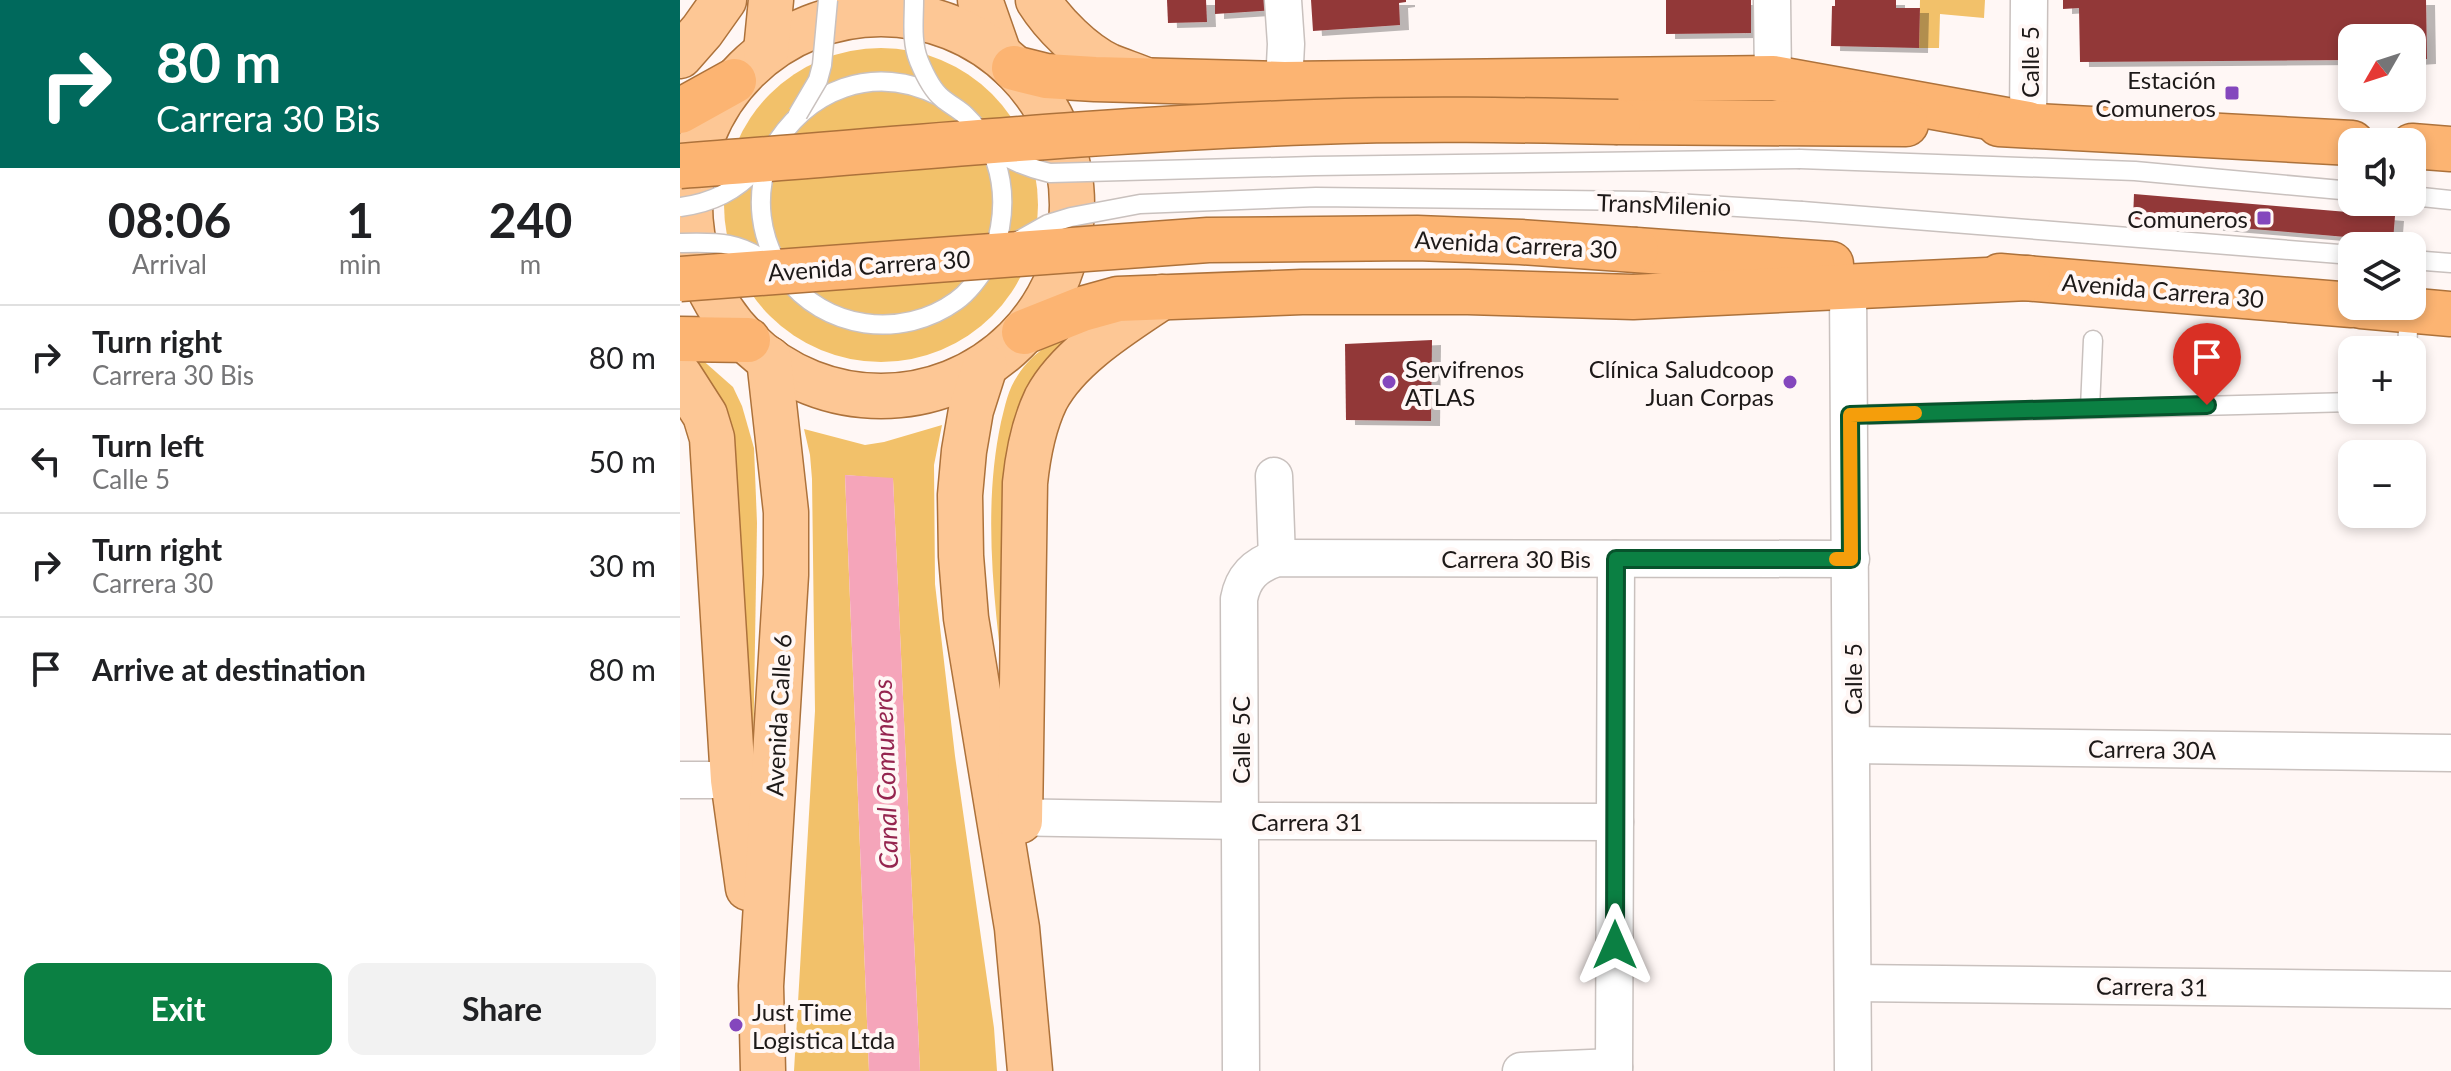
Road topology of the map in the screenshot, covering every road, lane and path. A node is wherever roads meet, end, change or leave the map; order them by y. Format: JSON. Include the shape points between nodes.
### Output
{"nodes":[{"id":1,"x":724,"y":0,"type":"edge"},
{"id":2,"x":771,"y":0,"type":"edge"},
{"id":3,"x":828,"y":0,"type":"edge"},
{"id":4,"x":914,"y":0,"type":"edge"},
{"id":5,"x":980,"y":0,"type":"edge"},
{"id":6,"x":1038,"y":0,"type":"edge"},
{"id":7,"x":1283,"y":0,"type":"edge"},
{"id":8,"x":1772,"y":0,"type":"edge"},
{"id":9,"x":2029,"y":0,"type":"edge"},
{"id":10,"x":766,"y":51,"type":"junction"},
{"id":11,"x":680,"y":56,"type":"edge"},
{"id":12,"x":1007,"y":61,"type":"junction"},
{"id":13,"x":1773,"y":78,"type":"junction"},
{"id":14,"x":1146,"y":80,"type":"junction"},
{"id":15,"x":734,"y":81,"type":"junction"},
{"id":16,"x":1284,"y":84,"type":"junction"},
{"id":17,"x":941,"y":97,"type":"junction"},
{"id":18,"x":680,"y":111,"type":"edge"},
{"id":19,"x":798,"y":114,"type":"junction"},
{"id":20,"x":2028,"y":124,"type":"junction"},
{"id":21,"x":2338,"y":142,"type":"edge"},
{"id":22,"x":2426,"y":147,"type":"edge"},
{"id":23,"x":990,"y":148,"type":"junction"},
{"id":24,"x":2451,"y":149,"type":"edge"},
{"id":25,"x":770,"y":153,"type":"junction"},
{"id":26,"x":680,"y":166,"type":"edge"},
{"id":27,"x":2338,"y":190,"type":"edge"},
{"id":28,"x":2426,"y":197,"type":"edge"},
{"id":29,"x":2451,"y":200,"type":"edge"},
{"id":30,"x":680,"y":207,"type":"edge"},
{"id":31,"x":680,"y":243,"type":"edge"},
{"id":32,"x":2338,"y":254,"type":"edge"},
{"id":33,"x":2426,"y":261,"type":"edge"},
{"id":34,"x":989,"y":263,"type":"junction"},
{"id":35,"x":2451,"y":263,"type":"edge"},
{"id":36,"x":782,"y":273,"type":"junction"},
{"id":37,"x":2028,"y":278,"type":"junction"},
{"id":38,"x":680,"y":279,"type":"edge"},
{"id":39,"x":1848,"y":287,"type":"junction"},
{"id":40,"x":1162,"y":297,"type":"junction"},
{"id":41,"x":2338,"y":304,"type":"edge"},
{"id":42,"x":1024,"y":332,"type":"junction"},
{"id":43,"x":680,"y":339,"type":"edge"},
{"id":44,"x":2093,"y":340,"type":"dead end"},
{"id":45,"x":758,"y":350,"type":"junction"},
{"id":46,"x":985,"y":366,"type":"junction"},
{"id":47,"x":680,"y":376,"type":"edge"},
{"id":48,"x":2338,"y":402,"type":"edge"},
{"id":49,"x":2090,"y":408,"type":"junction"},
{"id":50,"x":1850,"y":415,"type":"junction"},
{"id":51,"x":1274,"y":476,"type":"dead end"},
{"id":52,"x":1277,"y":558,"type":"junction"},
{"id":53,"x":1616,"y":559,"type":"junction"},
{"id":54,"x":1851,"y":559,"type":"junction"},
{"id":55,"x":1852,"y":745,"type":"junction"},
{"id":56,"x":2451,"y":753,"type":"edge"},
{"id":57,"x":680,"y":780,"type":"edge"},
{"id":58,"x":733,"y":780,"type":"junction"},
{"id":59,"x":1009,"y":818,"type":"junction"},
{"id":60,"x":1240,"y":821,"type":"junction"},
{"id":61,"x":1615,"y":822,"type":"junction"},
{"id":62,"x":1853,"y":983,"type":"junction"},
{"id":63,"x":761,"y":986,"type":"junction"},
{"id":64,"x":2451,"y":990,"type":"edge"},
{"id":65,"x":1614,"y":1069,"type":"edge"},
{"id":66,"x":763,"y":1071,"type":"edge"},
{"id":67,"x":1030,"y":1071,"type":"edge"},
{"id":68,"x":1241,"y":1071,"type":"edge"},
{"id":69,"x":1521,"y":1071,"type":"edge"},
{"id":70,"x":1853,"y":1071,"type":"edge"}],
"edges":[{"from":1,"to":11,"type":"main road"},
{"from":2,"to":10,"type":"main road"},
{"from":3,"to":19,"type":"lane","name":"TransMilenio","bridge":true,"via":[[822,65]]},
{"from":4,"to":17,"type":"lane","name":"TransMilenio","bridge":true,"via":[[918,59]]},
{"from":5,"to":12,"type":"main road"},
{"from":6,"to":14,"type":"main road","via":[[1049,17],[1093,56]]},
{"from":7,"to":16,"type":"street"},
{"from":8,"to":13,"type":"street"},
{"from":9,"to":20,"type":"street","name":"Calle 5"},
{"from":10,"to":12,"type":"main road","via":[[810,26],[858,14],[908,15],[956,29]]},
{"from":10,"to":15,"type":"main road"},
{"from":12,"to":14,"type":"highway","via":[[1046,76]]},
{"from":12,"to":42,"type":"main road","via":[[1044,106],[1064,150],[1072,198],[1068,246],[1052,292]]},
{"from":13,"to":16,"type":"highway"},
{"from":13,"to":20,"type":"highway"},
{"from":14,"to":16,"type":"highway"},
{"from":15,"to":18,"type":"highway"},
{"from":15,"to":45,"type":"main road","via":[[702,135],[690,197],[692,229],[710,289],[726,316]]},
{"from":17,"to":19,"type":"lane","name":"TransMilenio","bridge":true,"via":[[904,84],[874,82],[832,92]]},
{"from":17,"to":23,"type":"lane","name":"TransMilenio","bridge":true,"via":[[970,120]]},
{"from":19,"to":25,"type":"lane","name":"TransMilenio"},
{"from":20,"to":21,"type":"highway"},
{"from":20,"to":26,"type":"highway","bridge":true,"via":[[1314,122]]},
{"from":22,"to":24,"type":"highway"},
{"from":23,"to":27,"type":"lane","name":"TransMilenio","bridge":true,"via":[[1050,173],[1800,159],[2135,171]]},
{"from":23,"to":34,"type":"lane","name":"TransMilenio","bridge":true,"via":[[1000,172],[1004,206]]},
{"from":25,"to":30,"type":"lane","name":"TransMilenio","bridge":true,"via":[[735,188]]},
{"from":25,"to":36,"type":"lane","name":"TransMilenio","bridge":true,"via":[[762,221]]},
{"from":28,"to":29,"type":"lane"},
{"from":31,"to":36,"type":"lane","name":"TransMilenio","bridge":true,"via":[[736,244]]},
{"from":32,"to":34,"type":"lane","name":"TransMilenio","bridge":true,"via":[[1644,201],[1316,197],[1140,204],[1071,217],[1019,240]]},
{"from":33,"to":35,"type":"lane"},
{"from":34,"to":36,"type":"lane","name":"TransMilenio","via":[[945,308],[916,321],[884,325],[853,322],[823,310]]},
{"from":37,"to":38,"type":"highway","name":"Avenida Carrera 30","bridge":true,"via":[[1417,238],[1208,240]]},
{"from":37,"to":39,"type":"highway"},
{"from":37,"to":41,"type":"highway","name":"Avenida Carrera 30"},
{"from":39,"to":40,"type":"highway","via":[[1633,297],[1267,292]]},
{"from":39,"to":50,"type":"street","name":"Calle 5"},
{"from":40,"to":42,"type":"highway","via":[[1118,299]]},
{"from":40,"to":59,"type":"main road","via":[[1095,344],[1062,376],[1047,398],[1029,449]]},
{"from":42,"to":46,"type":"main road"},
{"from":43,"to":45,"type":"highway"},
{"from":44,"to":49,"type":"lane"},
{"from":45,"to":46,"type":"main road","via":[[802,378],[876,396],[951,383]]},
{"from":45,"to":63,"type":"main road","name":"Avenida Calle 6","via":[[786,512]]},
{"from":46,"to":59,"type":"main road","via":[[964,451],[961,556],[966,618]]},
{"from":47,"to":58,"type":"main road","via":[[705,415],[712,438]]},
{"from":48,"to":49,"type":"lane"},
{"from":49,"to":50,"type":"lane"},
{"from":50,"to":54,"type":"street","name":"Calle 5"},
{"from":51,"to":52,"type":"street"},
{"from":52,"to":53,"type":"street","name":"Carrera 30 Bis"},
{"from":52,"to":60,"type":"street","name":"Calle 5C","via":[[1250,573],[1239,599]]},
{"from":53,"to":54,"type":"street","name":"Carrera 30 Bis"},
{"from":53,"to":61,"type":"street"},
{"from":54,"to":55,"type":"street","name":"Calle 5"},
{"from":55,"to":56,"type":"street","name":"Carrera 30A"},
{"from":55,"to":62,"type":"street","name":"Calle 5"},
{"from":57,"to":58,"type":"street"},
{"from":58,"to":63,"type":"main road"},
{"from":59,"to":60,"type":"street","name":"Carrera 31"},
{"from":59,"to":67,"type":"main road"},
{"from":60,"to":61,"type":"street","name":"Carrera 31"},
{"from":60,"to":68,"type":"street","name":"Calle 5C"},
{"from":61,"to":65,"type":"street"},
{"from":62,"to":64,"type":"street","name":"Carrera 31"},
{"from":62,"to":70,"type":"street","name":"Calle 5"},
{"from":63,"to":66,"type":"main road","name":"Avenida Calle 6"},
{"from":65,"to":69,"type":"street"}]}
